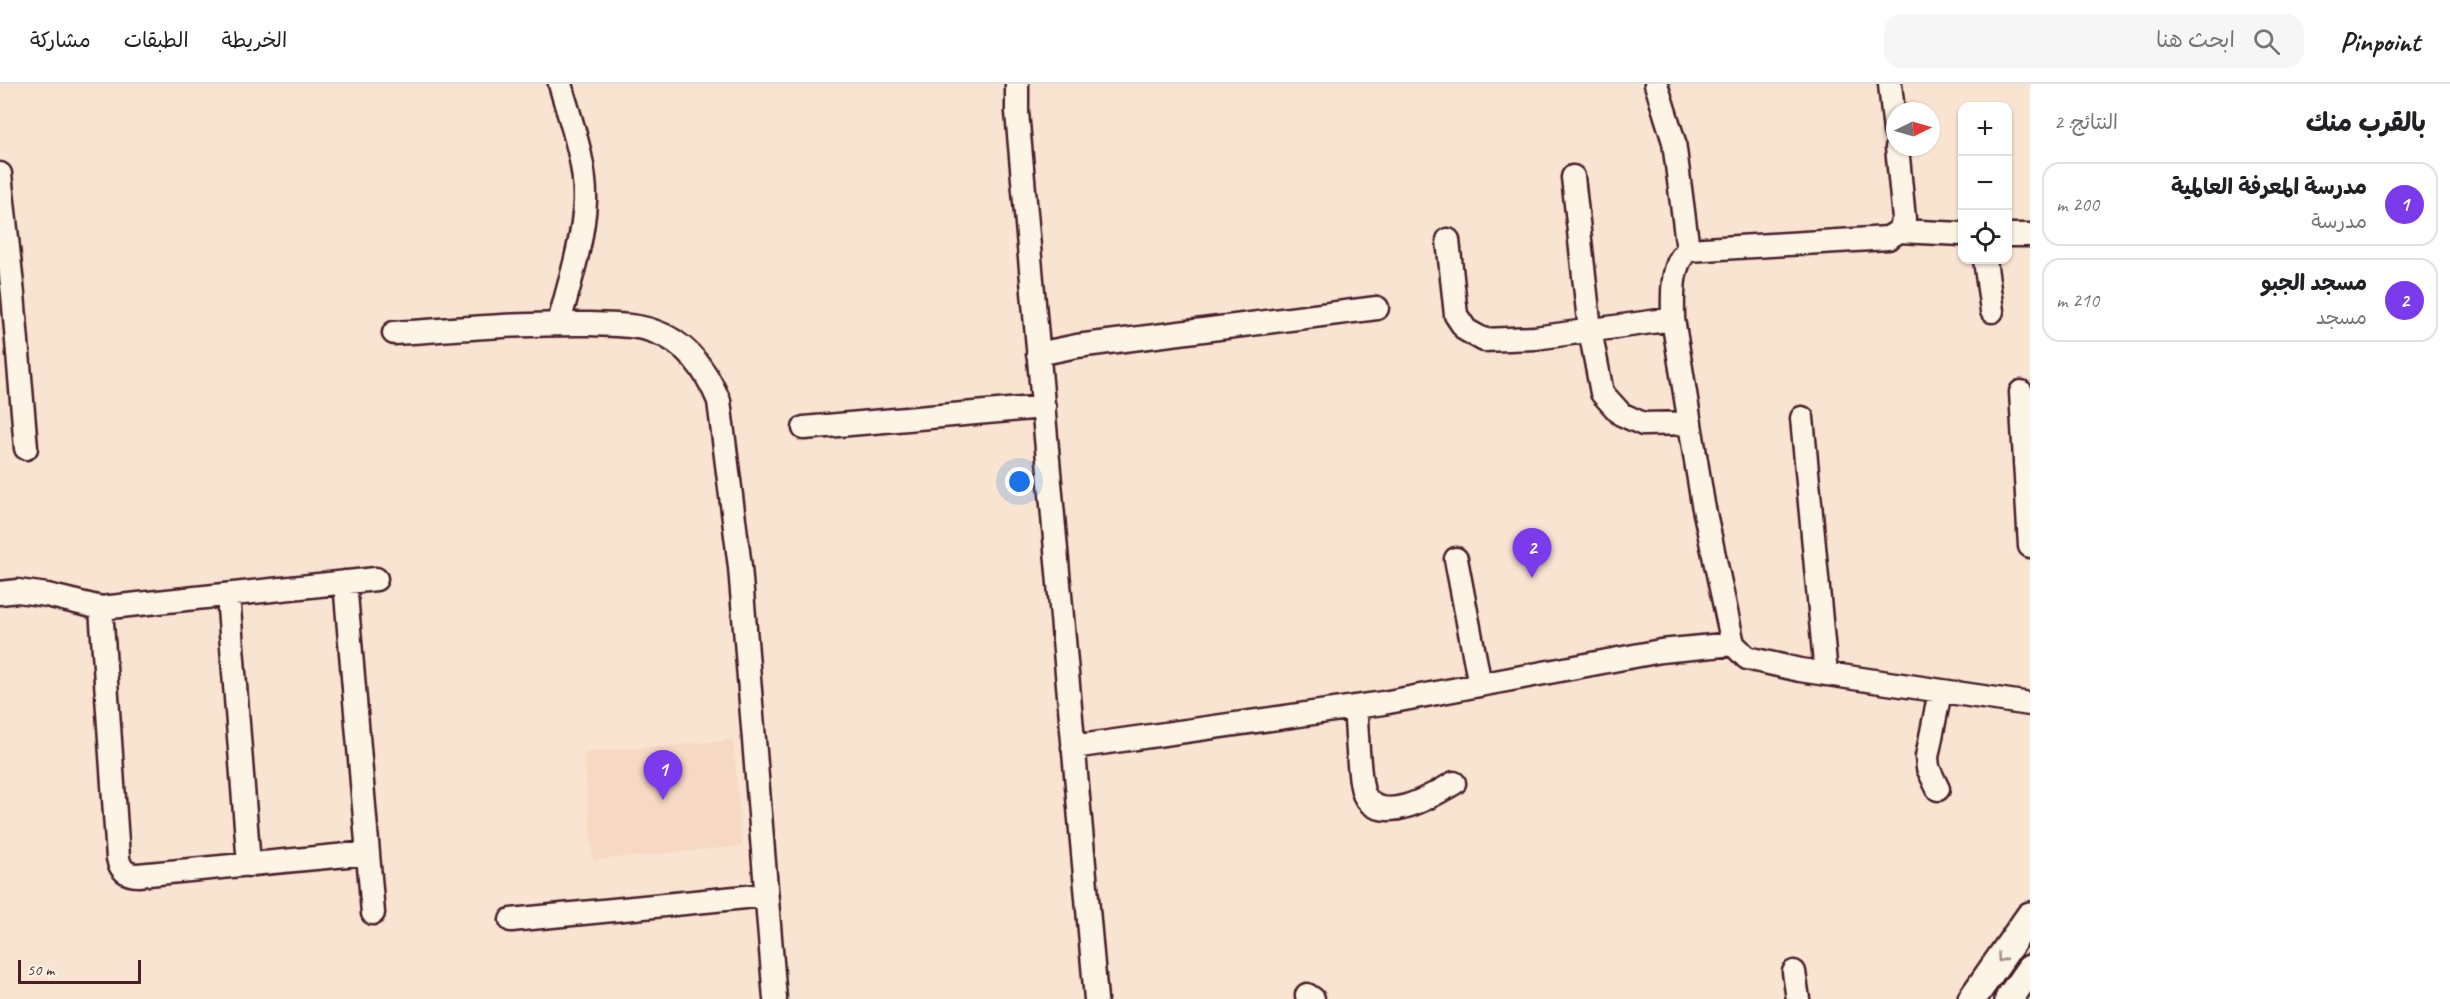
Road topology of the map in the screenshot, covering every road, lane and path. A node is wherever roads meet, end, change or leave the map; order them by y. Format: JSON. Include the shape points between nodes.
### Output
{"nodes":[{"id":1,"x":560,"y":84,"type":"edge"},
{"id":2,"x":1017,"y":84,"type":"edge"},
{"id":3,"x":1656,"y":84,"type":"edge"},
{"id":4,"x":1890,"y":84,"type":"edge"},
{"id":5,"x":1892,"y":102,"type":"edge"},
{"id":6,"x":1898,"y":156,"type":"edge"},
{"id":7,"x":0,"y":174,"type":"edge"},
{"id":8,"x":1573,"y":177,"type":"dead end"},
{"id":9,"x":1899,"y":231,"type":"junction"},
{"id":10,"x":1958,"y":234,"type":"edge"},
{"id":11,"x":2012,"y":235,"type":"edge"},
{"id":12,"x":2030,"y":235,"type":"edge"},
{"id":13,"x":1448,"y":240,"type":"dead end"},
{"id":14,"x":1688,"y":250,"type":"junction"},
{"id":15,"x":1986,"y":264,"type":"edge"},
{"id":16,"x":1377,"y":308,"type":"dead end"},
{"id":17,"x":1992,"y":311,"type":"dead end"},
{"id":18,"x":1673,"y":319,"type":"junction"},
{"id":19,"x":559,"y":323,"type":"junction"},
{"id":20,"x":1590,"y":330,"type":"junction"},
{"id":21,"x":394,"y":333,"type":"dead end"},
{"id":22,"x":1038,"y":354,"type":"junction"},
{"id":23,"x":2021,"y":392,"type":"dead end"},
{"id":24,"x":1044,"y":407,"type":"junction"},
{"id":25,"x":1802,"y":418,"type":"dead end"},
{"id":26,"x":1690,"y":423,"type":"junction"},
{"id":27,"x":804,"y":428,"type":"dead end"},
{"id":28,"x":26,"y":448,"type":"dead end"},
{"id":29,"x":2030,"y":546,"type":"edge"},
{"id":30,"x":1456,"y":558,"type":"dead end"},
{"id":31,"x":376,"y":579,"type":"dead end"},
{"id":32,"x":345,"y":582,"type":"junction"},
{"id":33,"x":0,"y":593,"type":"edge"},
{"id":34,"x":228,"y":595,"type":"junction"},
{"id":35,"x":101,"y":608,"type":"junction"},
{"id":36,"x":1733,"y":644,"type":"junction"},
{"id":37,"x":1826,"y":674,"type":"junction"},
{"id":38,"x":1480,"y":685,"type":"junction"},
{"id":39,"x":1940,"y":692,"type":"junction"},
{"id":40,"x":2030,"y":704,"type":"edge"},
{"id":41,"x":1355,"y":707,"type":"junction"},
{"id":42,"x":1073,"y":747,"type":"junction"},
{"id":43,"x":1454,"y":783,"type":"dead end"},
{"id":44,"x":1938,"y":789,"type":"dead end"},
{"id":45,"x":368,"y":853,"type":"junction"},
{"id":46,"x":249,"y":865,"type":"junction"},
{"id":47,"x":766,"y":895,"type":"junction"},
{"id":48,"x":373,"y":913,"type":"dead end"},
{"id":49,"x":2030,"y":916,"type":"edge"},
{"id":50,"x":511,"y":920,"type":"dead end"},
{"id":51,"x":2030,"y":969,"type":"edge"},
{"id":52,"x":1794,"y":972,"type":"dead end"},
{"id":53,"x":775,"y":999,"type":"edge"},
{"id":54,"x":1096,"y":999,"type":"edge"},
{"id":55,"x":1798,"y":999,"type":"edge"},
{"id":56,"x":1972,"y":999,"type":"edge"},
{"id":57,"x":2009,"y":999,"type":"edge"}],
"edges":[{"from":1,"to":19,"type":"street","via":[[581,165],[585,200],[582,232]]},
{"from":2,"to":22,"type":"street"},
{"from":3,"to":14,"type":"street","via":[[1674,142]]},
{"from":4,"to":5,"type":"street"},
{"from":6,"to":9,"type":"street","via":[[1904,219]]},
{"from":7,"to":28,"type":"street"},
{"from":8,"to":20,"type":"street"},
{"from":9,"to":10,"type":"street"},
{"from":9,"to":14,"type":"street","via":[[1888,238]]},
{"from":11,"to":12,"type":"street"},
{"from":13,"to":20,"type":"street","via":[[1456,315],[1466,330],[1484,340]]},
{"from":14,"to":18,"type":"street","via":[[1682,254],[1673,290]]},
{"from":15,"to":17,"type":"street"},
{"from":16,"to":22,"type":"street"},
{"from":18,"to":20,"type":"street"},
{"from":18,"to":26,"type":"street"},
{"from":19,"to":21,"type":"street"},
{"from":19,"to":47,"type":"street","via":[[630,325],[654,331],[695,358],[710,378],[719,401],[740,567]]},
{"from":20,"to":26,"type":"street","via":[[1602,393],[1621,414],[1643,424]]},
{"from":22,"to":24,"type":"street"},
{"from":23,"to":29,"type":"street"},
{"from":24,"to":27,"type":"street"},
{"from":24,"to":42,"type":"street"},
{"from":25,"to":37,"type":"street"},
{"from":26,"to":36,"type":"street"},
{"from":30,"to":38,"type":"street"},
{"from":31,"to":32,"type":"street"},
{"from":32,"to":34,"type":"street"},
{"from":32,"to":45,"type":"street"},
{"from":33,"to":35,"type":"street","via":[[47,595]]},
{"from":34,"to":35,"type":"street"},
{"from":34,"to":46,"type":"street"},
{"from":35,"to":46,"type":"street","via":[[118,858],[122,869],[138,875]]},
{"from":36,"to":37,"type":"street","via":[[1747,658]]},
{"from":36,"to":38,"type":"street","via":[[1661,651]]},
{"from":37,"to":39,"type":"street"},
{"from":38,"to":41,"type":"street"},
{"from":39,"to":40,"type":"street"},
{"from":39,"to":44,"type":"street","via":[[1927,757]]},
{"from":41,"to":42,"type":"street"},
{"from":41,"to":43,"type":"street","via":[[1362,788],[1371,803],[1379,808],[1415,804]]},
{"from":42,"to":54,"type":"street"},
{"from":45,"to":46,"type":"street"},
{"from":45,"to":48,"type":"street"},
{"from":47,"to":50,"type":"street"},
{"from":47,"to":53,"type":"street"},
{"from":49,"to":56,"type":"main road","one_way":true},
{"from":51,"to":57,"type":"main road"},
{"from":52,"to":55,"type":"street"}]}
